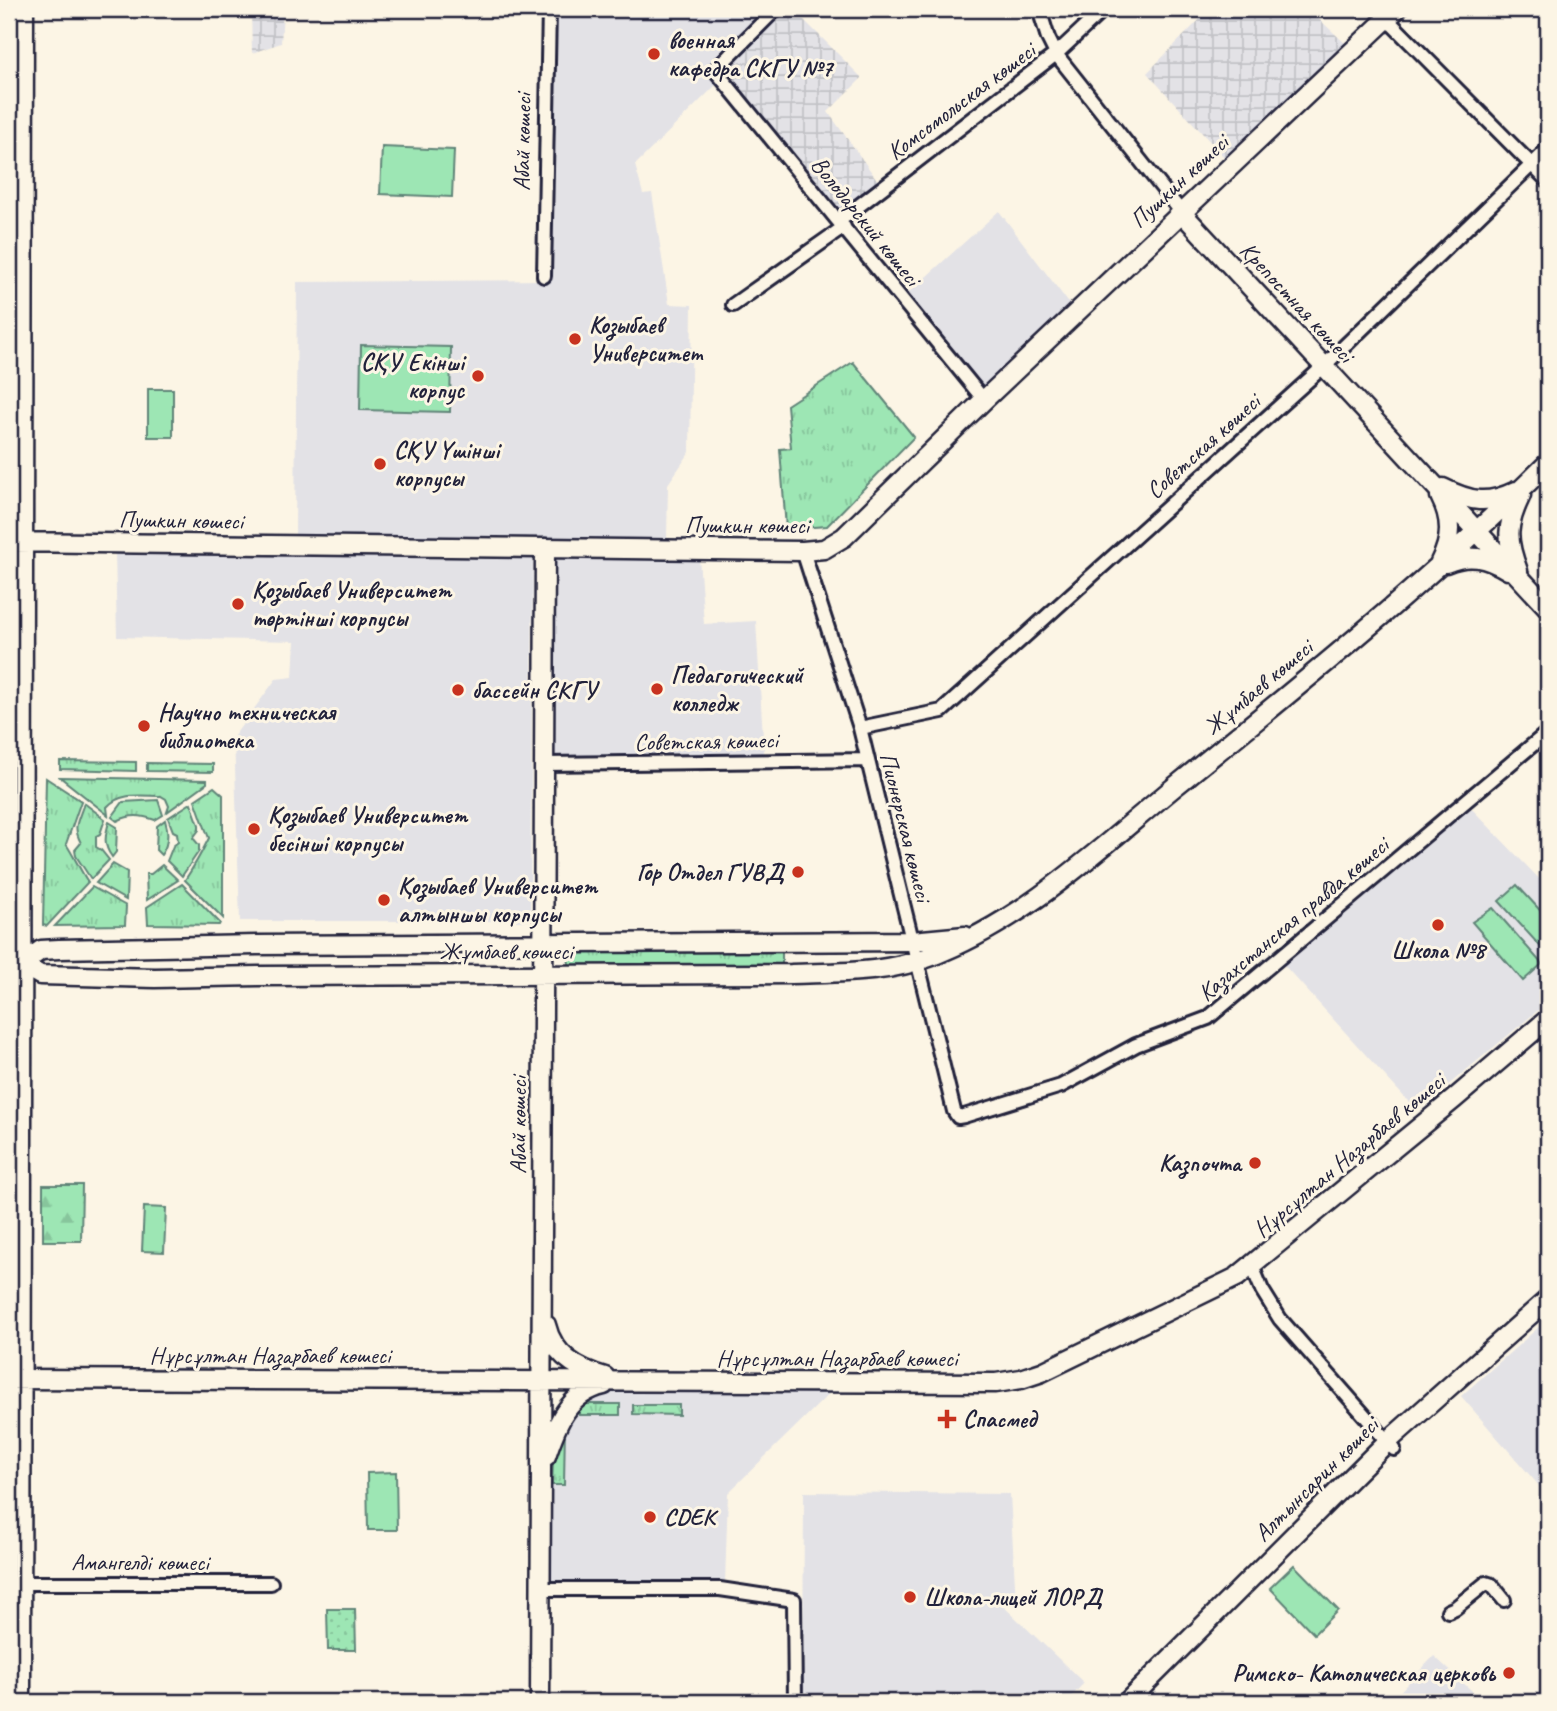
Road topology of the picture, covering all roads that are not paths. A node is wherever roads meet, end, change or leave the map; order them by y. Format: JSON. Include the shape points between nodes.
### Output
{"nodes":[{"id":1,"x":24,"y":9,"type":"edge"},
{"id":2,"x":549,"y":9,"type":"edge"},
{"id":3,"x":776,"y":9,"type":"edge"},
{"id":4,"x":1039,"y":9,"type":"edge"},
{"id":5,"x":1104,"y":9,"type":"edge"},
{"id":6,"x":1387,"y":12,"type":"edge"},
{"id":7,"x":1056,"y":54,"type":"junction"},
{"id":8,"x":17,"y":62,"type":"edge"},
{"id":9,"x":1548,"y":149,"type":"edge"},
{"id":10,"x":1532,"y":164,"type":"junction"},
{"id":11,"x":1548,"y":181,"type":"edge"},
{"id":12,"x":1182,"y":213,"type":"junction"},
{"id":13,"x":841,"y":224,"type":"junction"},
{"id":14,"x":544,"y":276,"type":"dead end"},
{"id":15,"x":733,"y":305,"type":"dead end"},
{"id":16,"x":1324,"y":366,"type":"junction"},
{"id":17,"x":984,"y":400,"type":"junction"},
{"id":18,"x":1548,"y":463,"type":"edge"},
{"id":19,"x":1434,"y":484,"type":"junction"},
{"id":20,"x":1525,"y":486,"type":"junction"},
{"id":21,"x":1479,"y":531,"type":"junction"},
{"id":22,"x":16,"y":542,"type":"edge"},
{"id":23,"x":545,"y":548,"type":"junction"},
{"id":24,"x":803,"y":551,"type":"junction"},
{"id":25,"x":1436,"y":568,"type":"junction"},
{"id":26,"x":1521,"y":578,"type":"junction"},
{"id":27,"x":1548,"y":608,"type":"edge"},
{"id":28,"x":860,"y":728,"type":"junction"},
{"id":29,"x":1548,"y":732,"type":"edge"},
{"id":30,"x":868,"y":760,"type":"junction"},
{"id":31,"x":545,"y":764,"type":"junction"},
{"id":32,"x":985,"y":932,"type":"junction"},
{"id":33,"x":912,"y":941,"type":"junction"},
{"id":34,"x":544,"y":943,"type":"junction"},
{"id":35,"x":917,"y":961,"type":"junction"},
{"id":36,"x":15,"y":964,"type":"edge"},
{"id":37,"x":543,"y":975,"type":"junction"},
{"id":38,"x":1548,"y":1019,"type":"edge"},
{"id":39,"x":958,"y":1116,"type":"joint"},
{"id":40,"x":1252,"y":1266,"type":"junction"},
{"id":41,"x":1548,"y":1299,"type":"edge"},
{"id":42,"x":541,"y":1307,"type":"junction"},
{"id":43,"x":15,"y":1379,"type":"edge"},
{"id":44,"x":541,"y":1381,"type":"junction"},
{"id":45,"x":629,"y":1381,"type":"junction"},
{"id":46,"x":1391,"y":1445,"type":"junction"},
{"id":47,"x":541,"y":1470,"type":"junction"},
{"id":48,"x":15,"y":1583,"type":"edge"},
{"id":49,"x":271,"y":1583,"type":"dead end"},
{"id":50,"x":541,"y":1589,"type":"junction"},
{"id":51,"x":1504,"y":1600,"type":"dead end"},
{"id":52,"x":1448,"y":1611,"type":"dead end"},
{"id":53,"x":21,"y":1702,"type":"edge"},
{"id":54,"x":540,"y":1702,"type":"edge"},
{"id":55,"x":795,"y":1702,"type":"edge"},
{"id":56,"x":1127,"y":1702,"type":"edge"}],
"edges":[{"from":1,"to":8,"type":"main road"},
{"from":2,"to":14,"type":"street","name":"Абай көшесі"},
{"from":3,"to":13,"type":"street","name":"Володарский көшесі","via":[[715,70]]},
{"from":4,"to":7,"type":"street","name":"Крепостная көшесі"},
{"from":5,"to":7,"type":"street","name":"Комсомольская көшесі"},
{"from":6,"to":10,"type":"street"},
{"from":6,"to":12,"type":"main road","name":"Пушкин көшесі"},
{"from":7,"to":12,"type":"street","name":"Крепостная көшесі"},
{"from":7,"to":13,"type":"street","name":"Комсомольская көшесі"},
{"from":8,"to":22,"type":"main road"},
{"from":9,"to":10,"type":"street","name":"Советская көшесі"},
{"from":10,"to":11,"type":"street"},
{"from":10,"to":16,"type":"street","name":"Советская көшесі"},
{"from":12,"to":16,"type":"main road","name":"Крепостная көшесі"},
{"from":12,"to":17,"type":"main road","name":"Пушкин көшесі"},
{"from":13,"to":15,"type":"street","name":"Комсомольская көшесі"},
{"from":13,"to":17,"type":"street","name":"Володарский көшесі"},
{"from":16,"to":19,"type":"main road","name":"Крепостная көшесі"},
{"from":16,"to":28,"type":"street","name":"Советская көшесі","via":[[942,711]]},
{"from":17,"to":24,"type":"main road","name":"Пушкин көшесі","via":[[844,537],[824,549]]},
{"from":18,"to":20,"type":"main road","name":"Жұмбаев көшесі"},
{"from":19,"to":20,"type":"main road","via":[[1483,501]]},
{"from":19,"to":21,"type":"main road","name":"Крепостная көшесі"},
{"from":19,"to":25,"type":"main road","via":[[1450,529]]},
{"from":20,"to":21,"type":"main road","name":"Жұмбаев көшесі"},
{"from":20,"to":26,"type":"main road","via":[[1508,531]]},
{"from":21,"to":25,"type":"main road","name":"Жұмбаев көшесі"},
{"from":21,"to":26,"type":"main road","name":"Крепостная көшесі"},
{"from":22,"to":23,"type":"main road","name":"Пушкин көшесі"},
{"from":22,"to":36,"type":"main road"},
{"from":23,"to":24,"type":"main road","name":"Пушкин көшесі"},
{"from":23,"to":31,"type":"main road","name":"Абай көшесі"},
{"from":24,"to":28,"type":"street","name":"Пионерская көшесі"},
{"from":25,"to":26,"type":"main road","via":[[1474,556]]},
{"from":25,"to":32,"type":"main road","name":"Жұмбаев көшесі","via":[[1055,885]]},
{"from":26,"to":27,"type":"main road","name":"Крепостная көшесі"},
{"from":28,"to":30,"type":"street","name":"Пионерская көшесі"},
{"from":29,"to":39,"type":"street","name":"Казахстанская правда көшесі","via":[[1208,1018],[1136,1045],[1061,1086]]},
{"from":30,"to":31,"type":"street","name":"Советская көшесі"},
{"from":30,"to":33,"type":"street","name":"Пионерская көшесі"},
{"from":31,"to":34,"type":"main road","name":"Абай көшесі"},
{"from":32,"to":33,"type":"main road","name":"Жұмбаев көшесі"},
{"from":32,"to":35,"type":"main road","name":"Жұмбаев көшесі"},
{"from":33,"to":34,"type":"main road","name":"Жұмбаев көшесі"},
{"from":33,"to":35,"type":"street","name":"Пионерская көшесі"},
{"from":34,"to":36,"type":"main road","name":"Жұмбаев көшесі","via":[[59,949],[41,950]]},
{"from":34,"to":37,"type":"main road","name":"Абай көшесі"},
{"from":35,"to":37,"type":"main road","name":"Жұмбаев көшесі","via":[[890,969],[846,972]]},
{"from":35,"to":39,"type":"street","name":"Пионерская көшесі"},
{"from":36,"to":37,"type":"main road","name":"Жұмбаев көшесі","via":[[56,977]]},
{"from":36,"to":43,"type":"main road"},
{"from":37,"to":42,"type":"main road","name":"Абай көшесі"},
{"from":38,"to":40,"type":"main road","name":"Нұрсұлтан Назарбаев көшесі"},
{"from":40,"to":45,"type":"main road","name":"Нұрсұлтан Назарбаев көшесі","via":[[1112,1339],[1042,1372],[1011,1381]]},
{"from":40,"to":46,"type":"street","via":[[1280,1319]]},
{"from":41,"to":46,"type":"main road","name":"Алтынсарин көшесі"},
{"from":42,"to":44,"type":"main road","name":"Абай көшесі"},
{"from":42,"to":45,"type":"main road","via":[[550,1340],[562,1355],[591,1373]]},
{"from":43,"to":44,"type":"main road","name":"Нұрсұлтан Назарбаев көшесі"},
{"from":43,"to":48,"type":"main road"},
{"from":44,"to":45,"type":"main road","name":"Нұрсұлтан Назарбаев көшесі"},
{"from":44,"to":47,"type":"main road","name":"Абай көшесі"},
{"from":45,"to":47,"type":"main road","via":[[599,1386],[571,1402],[555,1429]]},
{"from":46,"to":56,"type":"main road","name":"Алтынсарин көшесі"},
{"from":47,"to":50,"type":"main road","name":"Абай көшесі"},
{"from":48,"to":49,"type":"street","name":"Амангелді көшесі"},
{"from":48,"to":53,"type":"main road"},
{"from":50,"to":54,"type":"main road","name":"Абай көшесі"},
{"from":50,"to":55,"type":"street","via":[[720,1589],[794,1600]]},
{"from":51,"to":52,"type":"street","via":[[1486,1583]]}]}
